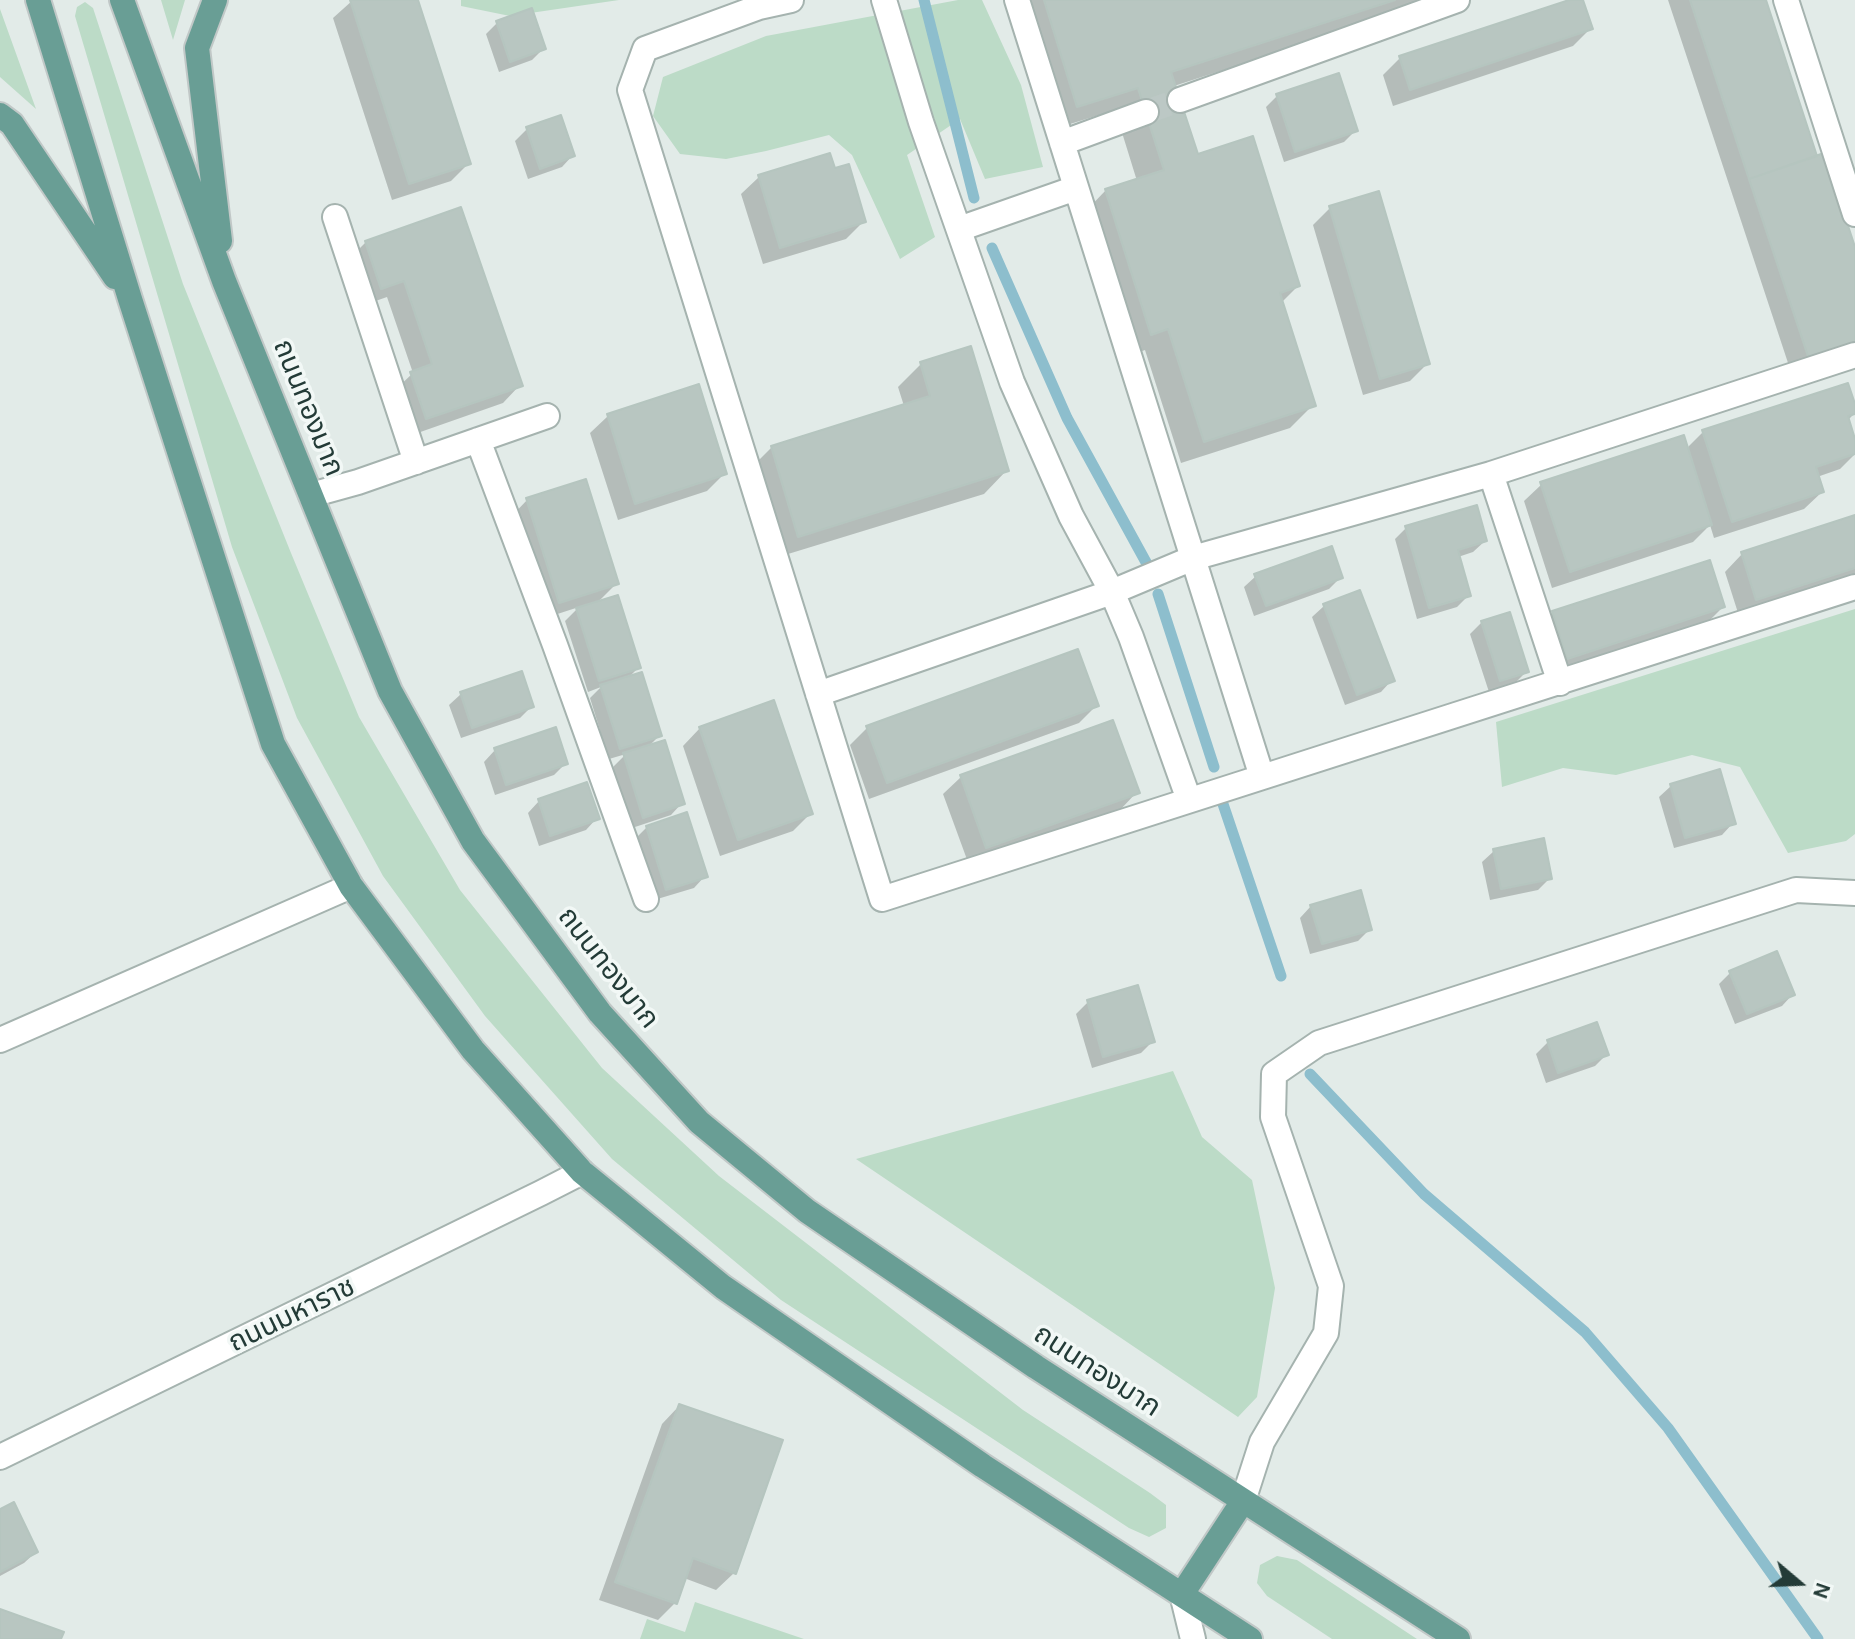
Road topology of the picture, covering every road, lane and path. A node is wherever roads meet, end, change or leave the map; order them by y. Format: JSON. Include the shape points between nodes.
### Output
{"nodes":[{"id":1,"x":38,"y":0,"type":"edge"},
{"id":2,"x":122,"y":0,"type":"edge"},
{"id":3,"x":215,"y":0,"type":"edge"},
{"id":4,"x":791,"y":0,"type":"edge"},
{"id":5,"x":884,"y":0,"type":"edge"},
{"id":6,"x":1017,"y":0,"type":"edge"},
{"id":7,"x":1457,"y":0,"type":"edge"},
{"id":8,"x":1786,"y":0,"type":"edge"},
{"id":9,"x":1180,"y":100,"type":"tunnel mouth"},
{"id":10,"x":1146,"y":112,"type":"tunnel mouth"},
{"id":11,"x":0,"y":115,"type":"edge"},
{"id":12,"x":1062,"y":143,"type":"junction"},
{"id":13,"x":1076,"y":188,"type":"junction"},
{"id":14,"x":1855,"y":214,"type":"edge"},
{"id":15,"x":335,"y":217,"type":"dead end"},
{"id":16,"x":959,"y":229,"type":"junction"},
{"id":17,"x":224,"y":281,"type":"junction"},
{"id":18,"x":130,"y":299,"type":"junction"},
{"id":19,"x":1855,"y":355,"type":"edge"},
{"id":20,"x":547,"y":416,"type":"dead end"},
{"id":21,"x":478,"y":440,"type":"junction"},
{"id":22,"x":416,"y":462,"type":"junction"},
{"id":23,"x":1491,"y":474,"type":"junction"},
{"id":24,"x":311,"y":495,"type":"junction"},
{"id":25,"x":1193,"y":558,"type":"junction"},
{"id":26,"x":1855,"y":587,"type":"edge"},
{"id":27,"x":1112,"y":592,"type":"junction"},
{"id":28,"x":1560,"y":683,"type":"junction"},
{"id":29,"x":818,"y":694,"type":"junction"},
{"id":30,"x":1262,"y":777,"type":"junction"},
{"id":31,"x":1189,"y":800,"type":"junction"},
{"id":32,"x":351,"y":886,"type":"junction"},
{"id":33,"x":1855,"y":893,"type":"edge"},
{"id":34,"x":646,"y":899,"type":"dead end"},
{"id":35,"x":0,"y":1040,"type":"edge"},
{"id":36,"x":582,"y":1172,"type":"junction"},
{"id":37,"x":0,"y":1457,"type":"edge"},
{"id":38,"x":1243,"y":1501,"type":"junction"},
{"id":39,"x":1182,"y":1594,"type":"junction"},
{"id":40,"x":1193,"y":1639,"type":"edge"},
{"id":41,"x":1250,"y":1639,"type":"edge"},
{"id":42,"x":1458,"y":1639,"type":"edge"}],
"edges":[{"from":1,"to":18,"type":"main road"},
{"from":2,"to":17,"type":"main road","name":"ถนนทองมาก"},
{"from":3,"to":17,"type":"main road","via":[[197,48]]},
{"from":4,"to":29,"type":"street","via":[[645,49],[630,90]]},
{"from":5,"to":16,"type":"street"},
{"from":6,"to":12,"type":"street"},
{"from":7,"to":9,"type":"street"},
{"from":8,"to":14,"type":"street"},
{"from":10,"to":12,"type":"street"},
{"from":11,"to":18,"type":"main road","via":[[12,124]]},
{"from":12,"to":13,"type":"street"},
{"from":13,"to":16,"type":"street"},
{"from":13,"to":25,"type":"street"},
{"from":15,"to":22,"type":"street"},
{"from":16,"to":27,"type":"street","via":[[1012,382],[1071,516]]},
{"from":17,"to":24,"type":"main road","name":"ถนนทองมาก"},
{"from":18,"to":32,"type":"main road","via":[[273,744]]},
{"from":19,"to":23,"type":"street"},
{"from":20,"to":21,"type":"street"},
{"from":21,"to":22,"type":"street"},
{"from":21,"to":34,"type":"street"},
{"from":22,"to":24,"type":"street"},
{"from":23,"to":25,"type":"street"},
{"from":23,"to":28,"type":"street"},
{"from":24,"to":38,"type":"main road","name":"ถนนทองมาก","via":[[390,691],[473,841],[600,1013],[699,1122],[807,1211]]},
{"from":25,"to":27,"type":"street"},
{"from":25,"to":30,"type":"street"},
{"from":26,"to":28,"type":"street"},
{"from":27,"to":29,"type":"street"},
{"from":27,"to":31,"type":"street"},
{"from":28,"to":30,"type":"street"},
{"from":29,"to":31,"type":"street","via":[[882,899]]},
{"from":30,"to":31,"type":"street"},
{"from":32,"to":35,"type":"street"},
{"from":32,"to":36,"type":"main road","via":[[473,1050]]},
{"from":33,"to":38,"type":"street","via":[[1796,890],[1319,1043],[1274,1074],[1273,1117],[1331,1286],[1326,1333],[1262,1442]]},
{"from":36,"to":37,"type":"street","name":"ถนนมหาราช"},
{"from":36,"to":39,"type":"main road","via":[[723,1287],[983,1466]]},
{"from":38,"to":39,"type":"main road"},
{"from":38,"to":42,"type":"main road","name":"ถนนทองมาก"},
{"from":39,"to":40,"type":"street"},
{"from":39,"to":41,"type":"main road"}]}
